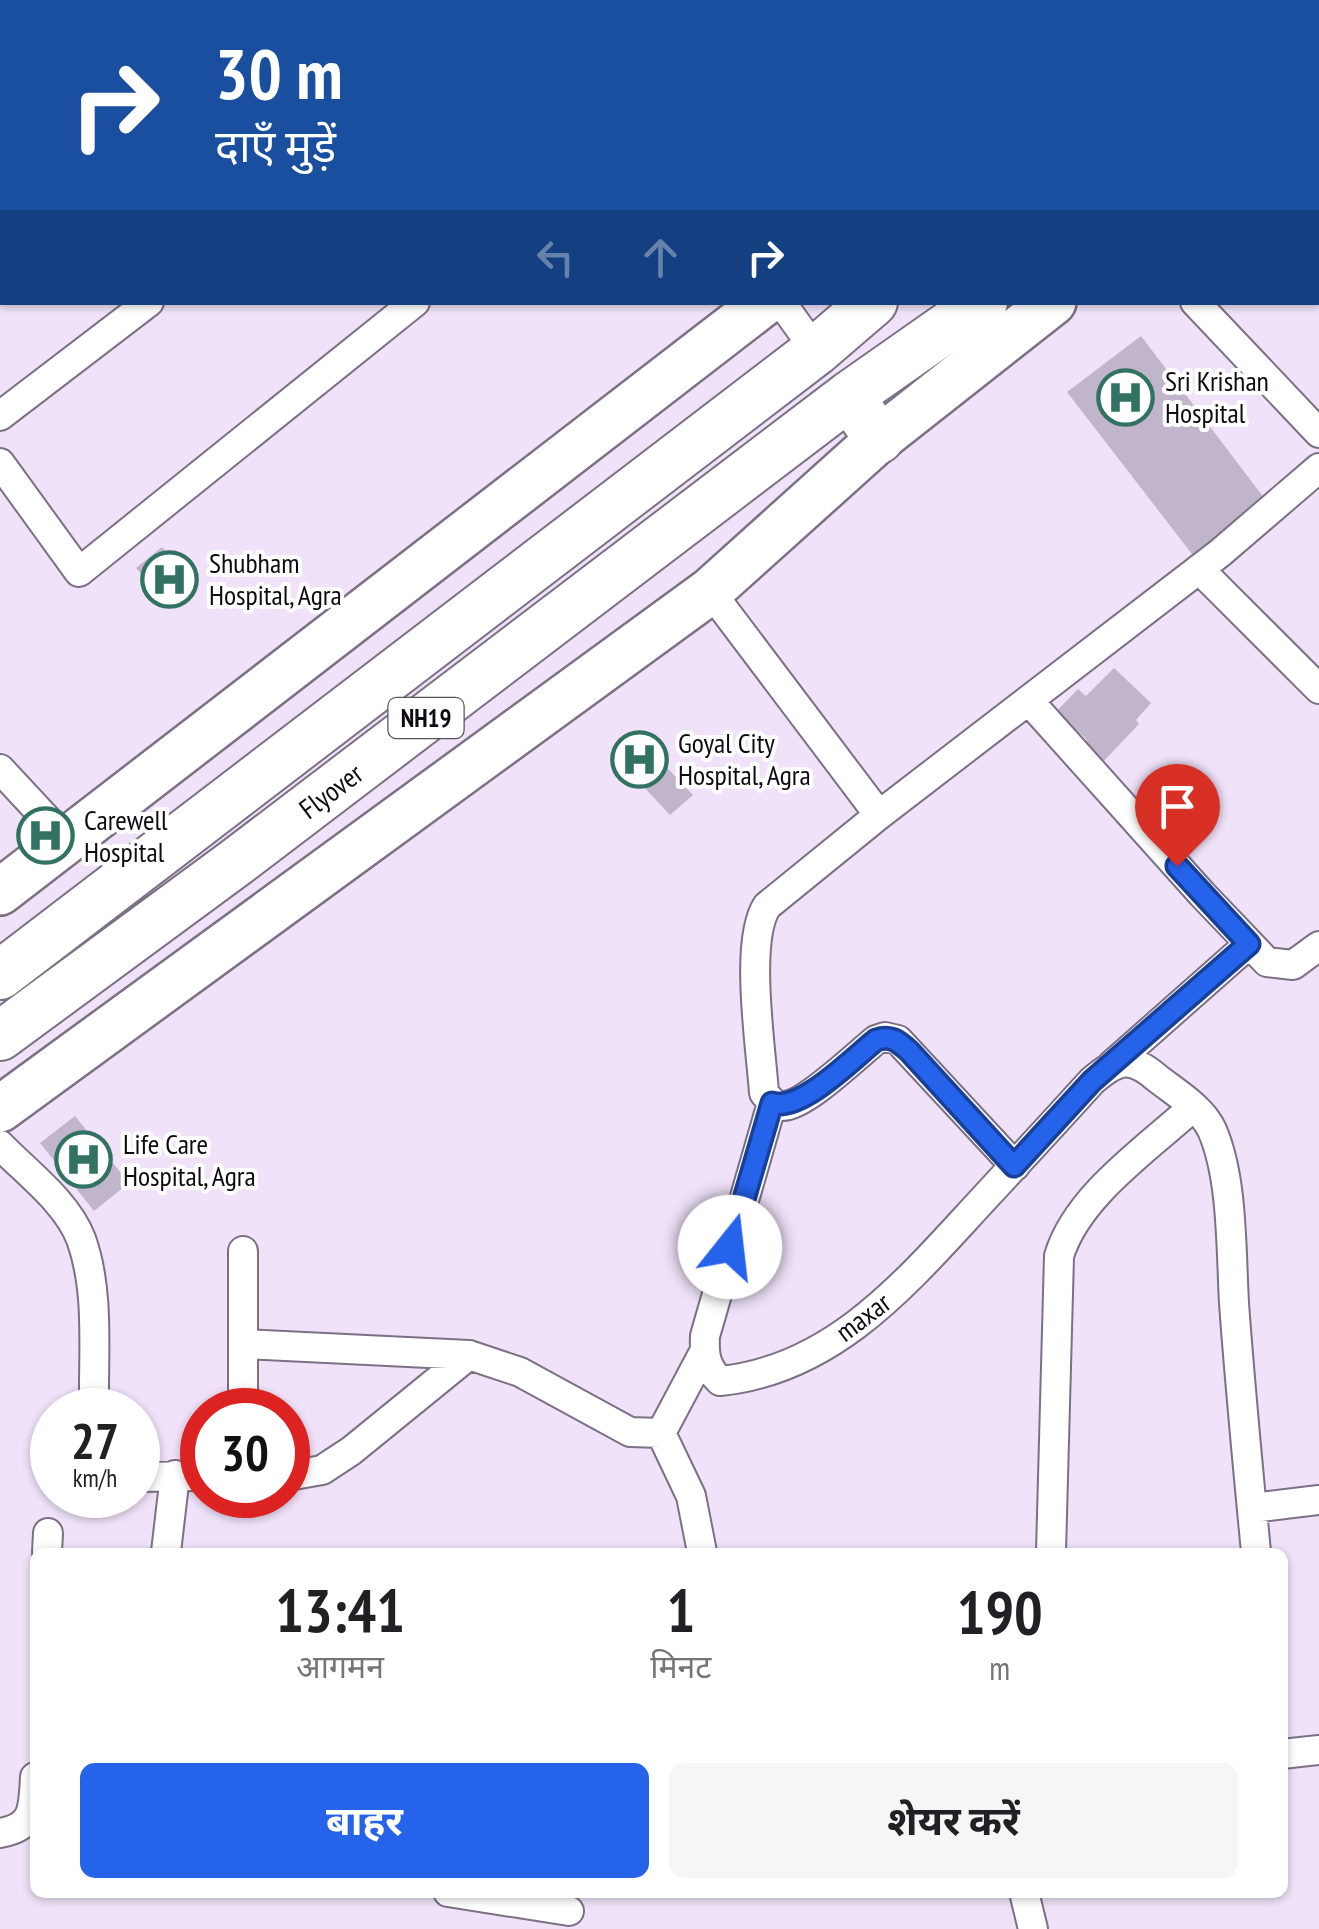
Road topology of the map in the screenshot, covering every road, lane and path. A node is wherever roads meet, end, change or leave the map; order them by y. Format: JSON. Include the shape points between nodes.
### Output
{"nodes":[{"id":1,"x":146,"y":305,"type":"edge"},
{"id":2,"x":410,"y":305,"type":"edge"},
{"id":3,"x":761,"y":305,"type":"edge"},
{"id":4,"x":783,"y":305,"type":"edge"},
{"id":5,"x":870,"y":305,"type":"edge"},
{"id":6,"x":979,"y":305,"type":"edge"},
{"id":7,"x":1049,"y":305,"type":"edge"},
{"id":8,"x":1199,"y":305,"type":"edge"},
{"id":9,"x":816,"y":351,"type":"junction"},
{"id":10,"x":849,"y":396,"type":"junction"},
{"id":11,"x":0,"y":416,"type":"edge"},
{"id":12,"x":1319,"y":434,"type":"edge"},
{"id":13,"x":879,"y":440,"type":"junction"},
{"id":14,"x":0,"y":463,"type":"edge"},
{"id":15,"x":1319,"y":468,"type":"edge"},
{"id":16,"x":1199,"y":569,"type":"junction"},
{"id":17,"x":710,"y":591,"type":"junction"},
{"id":18,"x":1319,"y":689,"type":"edge"},
{"id":19,"x":1029,"y":701,"type":"junction"},
{"id":20,"x":0,"y":769,"type":"edge"},
{"id":21,"x":879,"y":815,"type":"junction"},
{"id":22,"x":67,"y":841,"type":"junction"},
{"id":23,"x":0,"y":892,"type":"edge"},
{"id":24,"x":1249,"y":944,"type":"junction"},
{"id":25,"x":1319,"y":946,"type":"edge"},
{"id":26,"x":0,"y":976,"type":"edge"},
{"id":27,"x":0,"y":1036,"type":"edge"},
{"id":28,"x":1112,"y":1065,"type":"junction"},
{"id":29,"x":772,"y":1103,"type":"junction"},
{"id":30,"x":1193,"y":1107,"type":"junction"},
{"id":31,"x":0,"y":1109,"type":"edge"},
{"id":32,"x":0,"y":1145,"type":"edge"},
{"id":33,"x":1014,"y":1166,"type":"junction"},
{"id":34,"x":243,"y":1251,"type":"dead end"},
{"id":35,"x":243,"y":1344,"type":"junction"},
{"id":36,"x":704,"y":1352,"type":"junction"},
{"id":37,"x":469,"y":1355,"type":"junction"},
{"id":38,"x":93,"y":1388,"type":"edge"},
{"id":39,"x":243,"y":1388,"type":"edge"},
{"id":40,"x":661,"y":1434,"type":"junction"},
{"id":41,"x":310,"y":1472,"type":"edge"},
{"id":42,"x":1319,"y":1500,"type":"edge"},
{"id":43,"x":180,"y":1505,"type":"edge"},
{"id":44,"x":1252,"y":1508,"type":"junction"},
{"id":45,"x":167,"y":1548,"type":"edge"},
{"id":46,"x":701,"y":1548,"type":"edge"},
{"id":47,"x":1051,"y":1548,"type":"edge"},
{"id":48,"x":1256,"y":1548,"type":"edge"},
{"id":49,"x":1319,"y":1750,"type":"edge"},
{"id":50,"x":1288,"y":1753,"type":"edge"},
{"id":51,"x":30,"y":1818,"type":"edge"},
{"id":52,"x":0,"y":1833,"type":"edge"},
{"id":53,"x":487,"y":1898,"type":"edge"},
{"id":54,"x":1025,"y":1898,"type":"edge"},
{"id":55,"x":572,"y":1911,"type":"edge"},
{"id":56,"x":1033,"y":1929,"type":"edge"}],
"edges":[{"from":1,"to":11,"type":"street"},
{"from":2,"to":14,"type":"street","via":[[79,572]]},
{"from":3,"to":22,"type":"main road"},
{"from":4,"to":9,"type":"street"},
{"from":5,"to":9,"type":"highway","number":"NH19"},
{"from":6,"to":10,"type":"highway","number":"NH19"},
{"from":7,"to":13,"type":"main road"},
{"from":8,"to":12,"type":"street"},
{"from":9,"to":26,"type":"highway","name":"Flyover","number":"NH19"},
{"from":10,"to":13,"type":"highway"},
{"from":10,"to":27,"type":"highway","name":"Flyover","number":"NH19"},
{"from":13,"to":17,"type":"main road"},
{"from":15,"to":16,"type":"street"},
{"from":16,"to":18,"type":"street"},
{"from":16,"to":19,"type":"street"},
{"from":17,"to":21,"type":"street"},
{"from":17,"to":31,"type":"main road"},
{"from":19,"to":21,"type":"street"},
{"from":19,"to":24,"type":"street"},
{"from":20,"to":22,"type":"street"},
{"from":21,"to":29,"type":"street","via":[[761,916],[755,944],[764,1092]]},
{"from":22,"to":23,"type":"main road"},
{"from":24,"to":25,"type":"street","via":[[1279,966]]},
{"from":24,"to":28,"type":"street","name":"maxar"},
{"from":28,"to":30,"type":"street","via":[[1142,1065]]},
{"from":28,"to":33,"type":"street","name":"maxar"},
{"from":29,"to":33,"type":"street","via":[[799,1101],[876,1040],[898,1040]]},
{"from":29,"to":36,"type":"street"},
{"from":30,"to":44,"type":"street","via":[[1212,1131],[1226,1194]]},
{"from":30,"to":47,"type":"street","via":[[1083,1208],[1065,1235],[1059,1256]]},
{"from":32,"to":38,"type":"street","via":[[62,1208],[80,1237],[91,1279]]},
{"from":33,"to":36,"type":"street","name":"maxar","via":[[866,1320],[817,1350],[768,1374],[720,1381]]},
{"from":34,"to":35,"type":"street"},
{"from":35,"to":37,"type":"street"},
{"from":35,"to":39,"type":"street"},
{"from":36,"to":40,"type":"street"},
{"from":37,"to":40,"type":"street","via":[[520,1372],[630,1432]]},
{"from":37,"to":41,"type":"street","via":[[351,1451]]},
{"from":40,"to":46,"type":"street","via":[[691,1496]]},
{"from":42,"to":44,"type":"street"},
{"from":43,"to":45,"type":"street"},
{"from":44,"to":48,"type":"street"},
{"from":49,"to":50,"type":"street"},
{"from":51,"to":52,"type":"street"},
{"from":53,"to":55,"type":"street"},
{"from":54,"to":56,"type":"street"}]}
